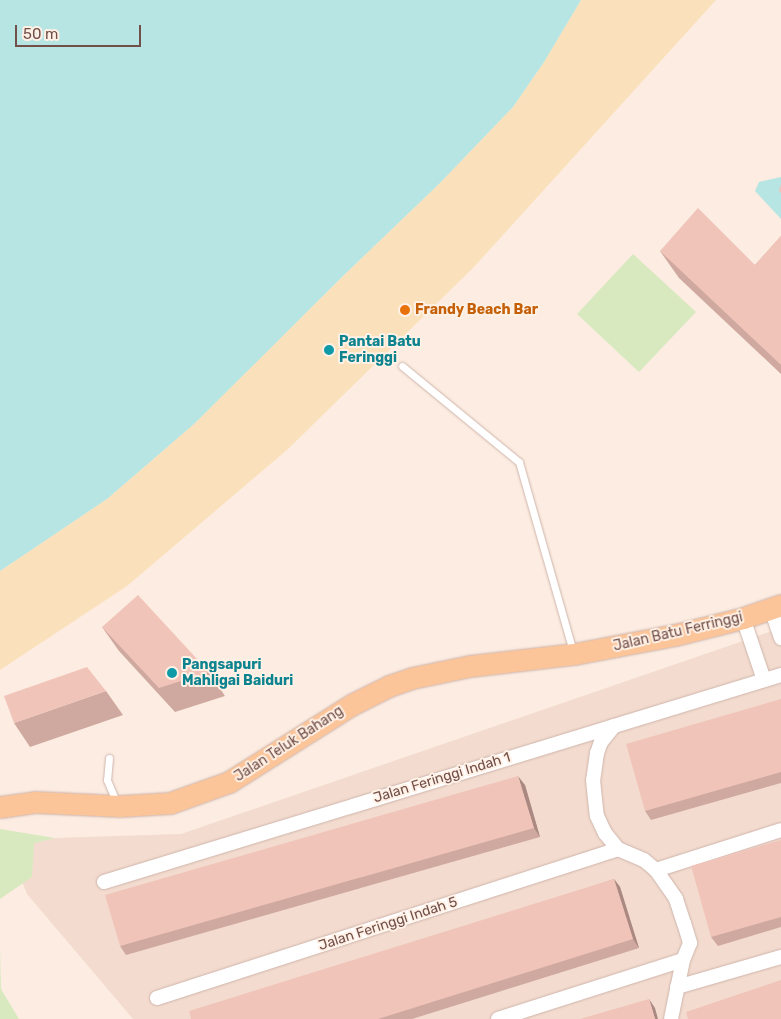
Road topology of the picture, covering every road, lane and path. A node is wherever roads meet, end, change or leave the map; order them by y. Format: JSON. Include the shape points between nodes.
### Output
{"nodes":[{"id":1,"x":402,"y":366,"type":"dead end"},
{"id":2,"x":776,"y":607,"type":"edge"},
{"id":3,"x":743,"y":618,"type":"junction"},
{"id":4,"x":781,"y":638,"type":"edge"},
{"id":5,"x":574,"y":654,"type":"junction"},
{"id":6,"x":781,"y":675,"type":"edge"},
{"id":7,"x":764,"y":680,"type":"junction"},
{"id":8,"x":614,"y":726,"type":"junction"},
{"id":9,"x":109,"y":758,"type":"dead end"},
{"id":10,"x":120,"y":806,"type":"junction"},
{"id":11,"x":0,"y":807,"type":"edge"},
{"id":12,"x":781,"y":830,"type":"edge"},
{"id":13,"x":618,"y":849,"type":"junction"},
{"id":14,"x":656,"y":870,"type":"junction"},
{"id":15,"x":104,"y":882,"type":"dead end"},
{"id":16,"x":781,"y":957,"type":"edge"},
{"id":17,"x":683,"y":960,"type":"junction"},
{"id":18,"x":677,"y":987,"type":"junction"},
{"id":19,"x":157,"y":998,"type":"dead end"},
{"id":20,"x":498,"y":1019,"type":"edge"},
{"id":21,"x":671,"y":1019,"type":"edge"}],
"edges":[{"from":1,"to":5,"type":"lane","via":[[519,462]]},
{"from":2,"to":3,"type":"main road","name":"Jalan Batu Ferringgi"},
{"from":2,"to":4,"type":"street"},
{"from":3,"to":5,"type":"main road","name":"Jalan Batu Ferringgi"},
{"from":3,"to":7,"type":"street"},
{"from":5,"to":10,"type":"main road","name":"Jalan Teluk Bahang","via":[[470,666],[412,678],[389,686],[334,715],[229,782],[170,803]]},
{"from":6,"to":7,"type":"street","name":"Jalan Feringgi Indah 1"},
{"from":7,"to":8,"type":"street","name":"Jalan Feringgi Indah 1"},
{"from":8,"to":13,"type":"street","via":[[601,742],[593,780],[597,816]]},
{"from":8,"to":15,"type":"street","name":"Jalan Feringgi Indah 1"},
{"from":9,"to":10,"type":"lane","via":[[107,780]]},
{"from":10,"to":11,"type":"main road","name":"Jalan Teluk Bahang","via":[[35,802]]},
{"from":12,"to":14,"type":"street"},
{"from":13,"to":14,"type":"street","via":[[644,860]]},
{"from":13,"to":19,"type":"street","name":"Jalan Feringgi Indah 5"},
{"from":14,"to":17,"type":"street","via":[[676,899],[684,922],[690,943]]},
{"from":16,"to":18,"type":"street"},
{"from":17,"to":18,"type":"street"},
{"from":17,"to":20,"type":"street"},
{"from":18,"to":21,"type":"street"}]}
